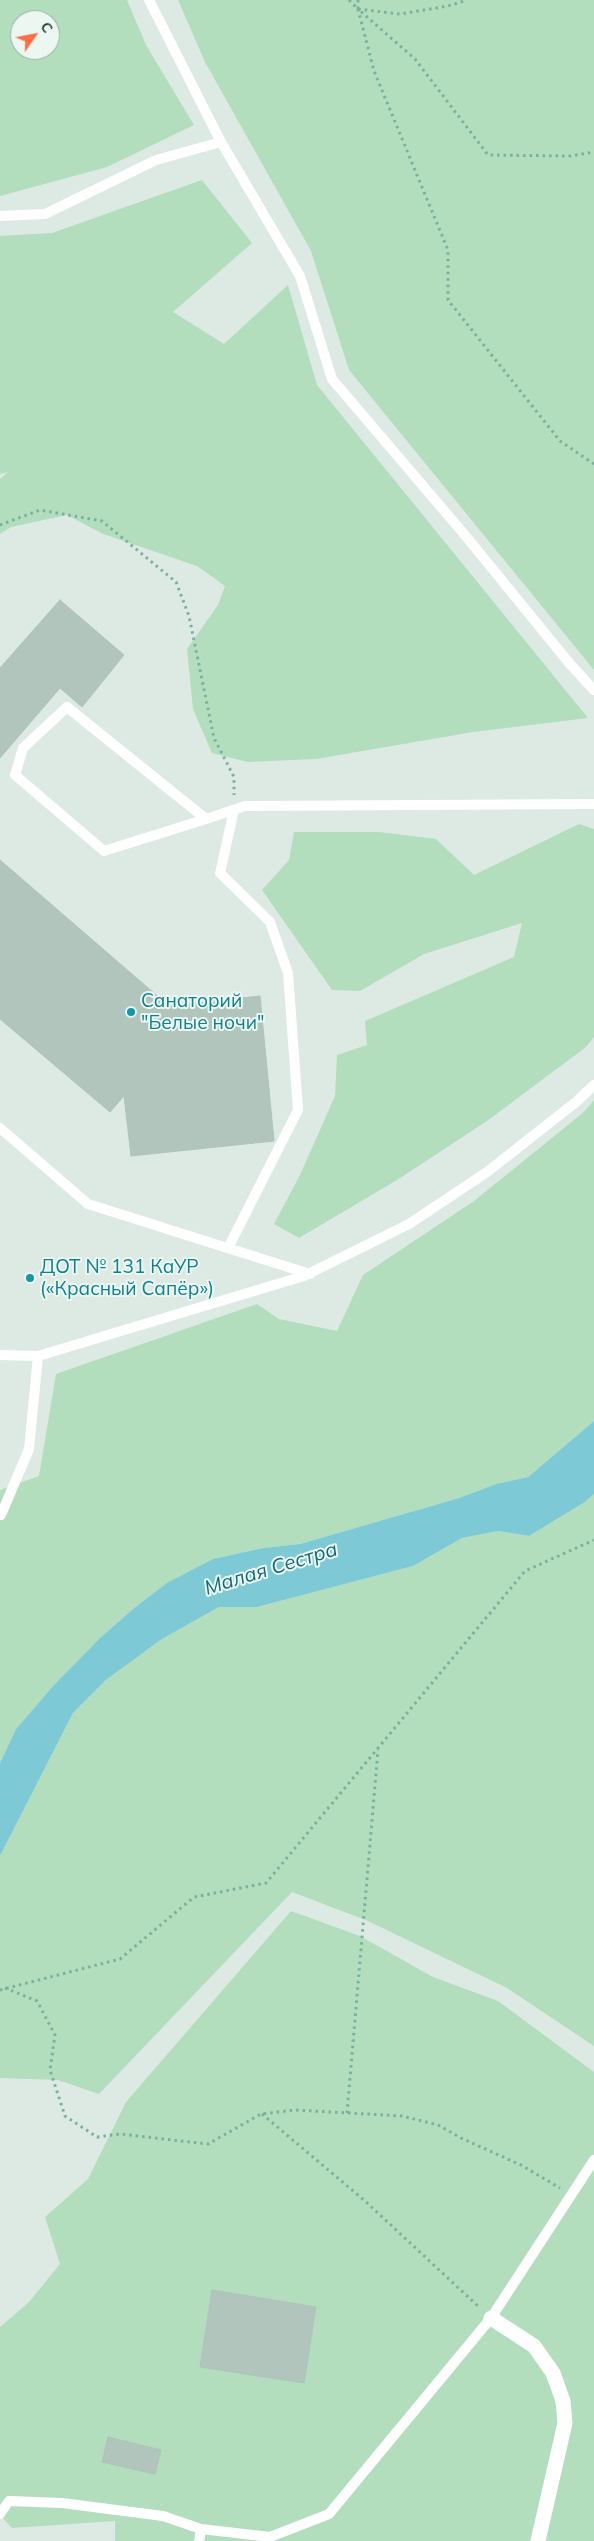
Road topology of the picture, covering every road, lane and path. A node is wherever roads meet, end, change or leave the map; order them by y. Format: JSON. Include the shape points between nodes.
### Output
{"nodes":[{"id":1,"x":149,"y":0,"type":"edge"},
{"id":2,"x":349,"y":0,"type":"edge"},
{"id":3,"x":358,"y":0,"type":"edge"},
{"id":4,"x":467,"y":0,"type":"edge"},
{"id":5,"x":358,"y":9,"type":"junction"},
{"id":6,"x":221,"y":142,"type":"junction"},
{"id":7,"x":594,"y":152,"type":"edge"},
{"id":8,"x":0,"y":216,"type":"edge"},
{"id":9,"x":594,"y":464,"type":"edge"},
{"id":10,"x":0,"y":525,"type":"edge"},
{"id":11,"x":594,"y":690,"type":"edge"},
{"id":12,"x":594,"y":804,"type":"edge"},
{"id":13,"x":234,"y":810,"type":"junction"},
{"id":14,"x":206,"y":819,"type":"junction"},
{"id":15,"x":594,"y":1085,"type":"edge"},
{"id":16,"x":0,"y":1128,"type":"edge"},
{"id":17,"x":228,"y":1248,"type":"junction"},
{"id":18,"x":310,"y":1274,"type":"junction"},
{"id":19,"x":0,"y":1355,"type":"edge"},
{"id":20,"x":38,"y":1356,"type":"junction"},
{"id":21,"x":1,"y":1515,"type":"dead end"},
{"id":22,"x":594,"y":1540,"type":"edge"},
{"id":23,"x":379,"y":1748,"type":"junction"},
{"id":24,"x":4,"y":1988,"type":"junction"},
{"id":25,"x":0,"y":1990,"type":"edge"},
{"id":26,"x":347,"y":2113,"type":"junction"},
{"id":27,"x":261,"y":2114,"type":"junction"},
{"id":28,"x":594,"y":2160,"type":"edge"},
{"id":29,"x":572,"y":2195,"type":"junction"},
{"id":30,"x":491,"y":2318,"type":"junction"},
{"id":31,"x":4,"y":2500,"type":"edge"},
{"id":32,"x":0,"y":2514,"type":"edge"},
{"id":33,"x":201,"y":2529,"type":"junction"},
{"id":34,"x":266,"y":2539,"type":"edge"},
{"id":35,"x":199,"y":2541,"type":"edge"},
{"id":36,"x":538,"y":2541,"type":"edge"}],
"edges":[{"from":1,"to":6,"type":"lane"},
{"from":2,"to":5,"type":"path"},
{"from":3,"to":5,"type":"path"},
{"from":4,"to":5,"type":"path","via":[[400,14]]},
{"from":5,"to":7,"type":"path","via":[[415,59],[488,155],[570,156]]},
{"from":5,"to":9,"type":"path","via":[[374,71],[448,250],[448,300],[560,441]]},
{"from":6,"to":8,"type":"lane","via":[[156,160],[45,214]]},
{"from":6,"to":11,"type":"lane","via":[[300,276],[332,379]]},
{"from":10,"to":13,"type":"path","via":[[40,510],[102,521],[176,582],[189,616],[214,738],[234,777]]},
{"from":12,"to":13,"type":"lane","via":[[245,806]]},
{"from":13,"to":14,"type":"lane"},
{"from":13,"to":17,"type":"lane","via":[[220,873],[270,922],[288,973],[298,1110]]},
{"from":14,"to":14,"type":"lane","via":[[67,707],[23,748],[15,775],[104,851]]},
{"from":15,"to":18,"type":"lane","via":[[487,1172],[410,1224]]},
{"from":16,"to":17,"type":"lane","via":[[88,1204]]},
{"from":17,"to":18,"type":"lane"},
{"from":18,"to":20,"type":"lane"},
{"from":19,"to":20,"type":"lane"},
{"from":20,"to":21,"type":"lane","via":[[29,1449]]},
{"from":22,"to":23,"type":"path","via":[[526,1571]]},
{"from":23,"to":24,"type":"path","via":[[266,1883],[194,1897],[120,1959]]},
{"from":23,"to":26,"type":"path"},
{"from":24,"to":25,"type":"path"},
{"from":24,"to":27,"type":"path","via":[[37,2001],[55,2035],[50,2070],[65,2116],[97,2137],[120,2134],[208,2144]]},
{"from":26,"to":27,"type":"path","via":[[295,2110]]},
{"from":26,"to":29,"type":"path","via":[[402,2116],[438,2124],[522,2165]]},
{"from":27,"to":30,"type":"path","via":[[365,2201]]},
{"from":28,"to":29,"type":"lane"},
{"from":29,"to":30,"type":"lane"},
{"from":30,"to":34,"type":"lane","via":[[329,2514]]},
{"from":30,"to":36,"type":"street","via":[[534,2346],[553,2373],[563,2401],[565,2424]]},
{"from":31,"to":32,"type":"lane"},
{"from":31,"to":33,"type":"lane","via":[[62,2503],[163,2516]]},
{"from":33,"to":34,"type":"lane"},
{"from":33,"to":35,"type":"lane"}]}
